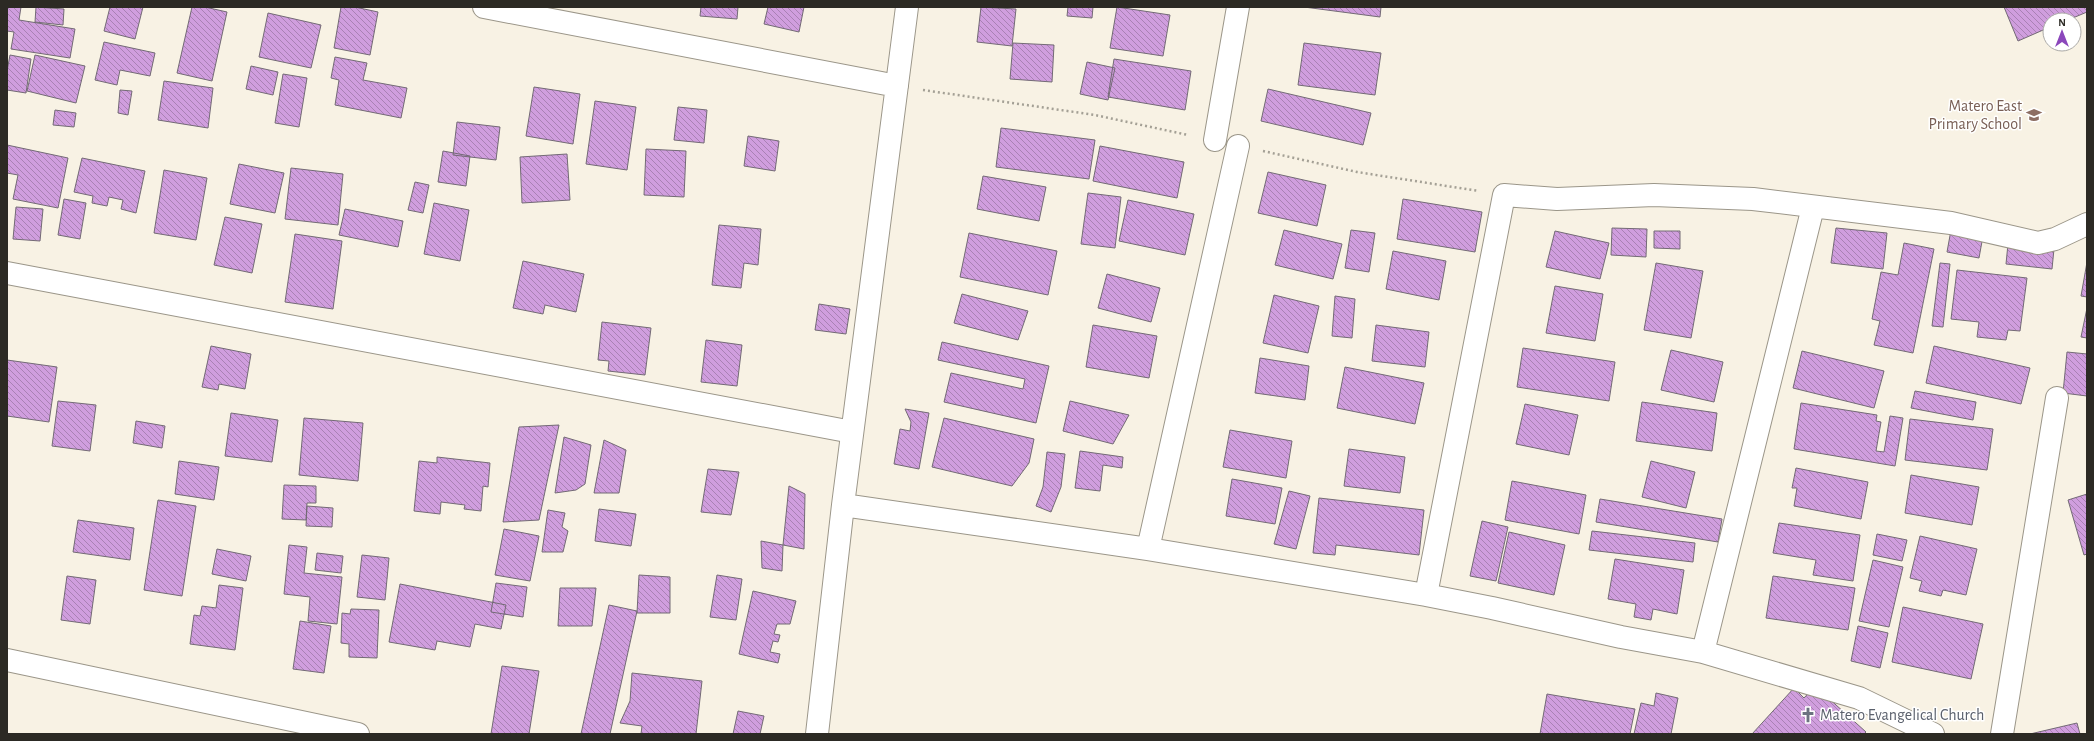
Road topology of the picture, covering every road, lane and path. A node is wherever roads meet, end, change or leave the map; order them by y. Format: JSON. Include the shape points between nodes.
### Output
{"nodes":[{"id":1,"x":484,"y":7,"type":"edge"},
{"id":2,"x":907,"y":7,"type":"edge"},
{"id":3,"x":1238,"y":7,"type":"edge"},
{"id":4,"x":897,"y":86,"type":"junction"},
{"id":5,"x":1214,"y":140,"type":"dead end"},
{"id":6,"x":1238,"y":146,"type":"dead end"},
{"id":7,"x":1813,"y":207,"type":"junction"},
{"id":8,"x":2087,"y":224,"type":"edge"},
{"id":9,"x":7,"y":273,"type":"edge"},
{"id":10,"x":2058,"y":398,"type":"dead end"},
{"id":11,"x":852,"y":432,"type":"junction"},
{"id":12,"x":843,"y":505,"type":"junction"},
{"id":13,"x":1148,"y":549,"type":"junction"},
{"id":14,"x":1426,"y":596,"type":"junction"},
{"id":15,"x":1703,"y":652,"type":"junction"},
{"id":16,"x":7,"y":660,"type":"edge"},
{"id":17,"x":358,"y":734,"type":"edge"},
{"id":18,"x":817,"y":734,"type":"edge"},
{"id":19,"x":1933,"y":734,"type":"edge"},
{"id":20,"x":2002,"y":734,"type":"edge"}],
"edges":[{"from":1,"to":4,"type":"street"},
{"from":2,"to":4,"type":"street"},
{"from":3,"to":5,"type":"street"},
{"from":4,"to":11,"type":"street"},
{"from":6,"to":13,"type":"street"},
{"from":7,"to":8,"type":"street","via":[[1951,223],[2038,243],[2055,239]]},
{"from":7,"to":14,"type":"street","via":[[1753,199],[1654,195],[1557,199],[1504,195]]},
{"from":7,"to":15,"type":"street"},
{"from":9,"to":11,"type":"street"},
{"from":10,"to":20,"type":"street"},
{"from":11,"to":12,"type":"street"},
{"from":12,"to":13,"type":"street"},
{"from":12,"to":18,"type":"street"},
{"from":13,"to":14,"type":"street"},
{"from":14,"to":15,"type":"street"},
{"from":15,"to":19,"type":"street","via":[[1859,698]]},
{"from":16,"to":17,"type":"street"}]}
